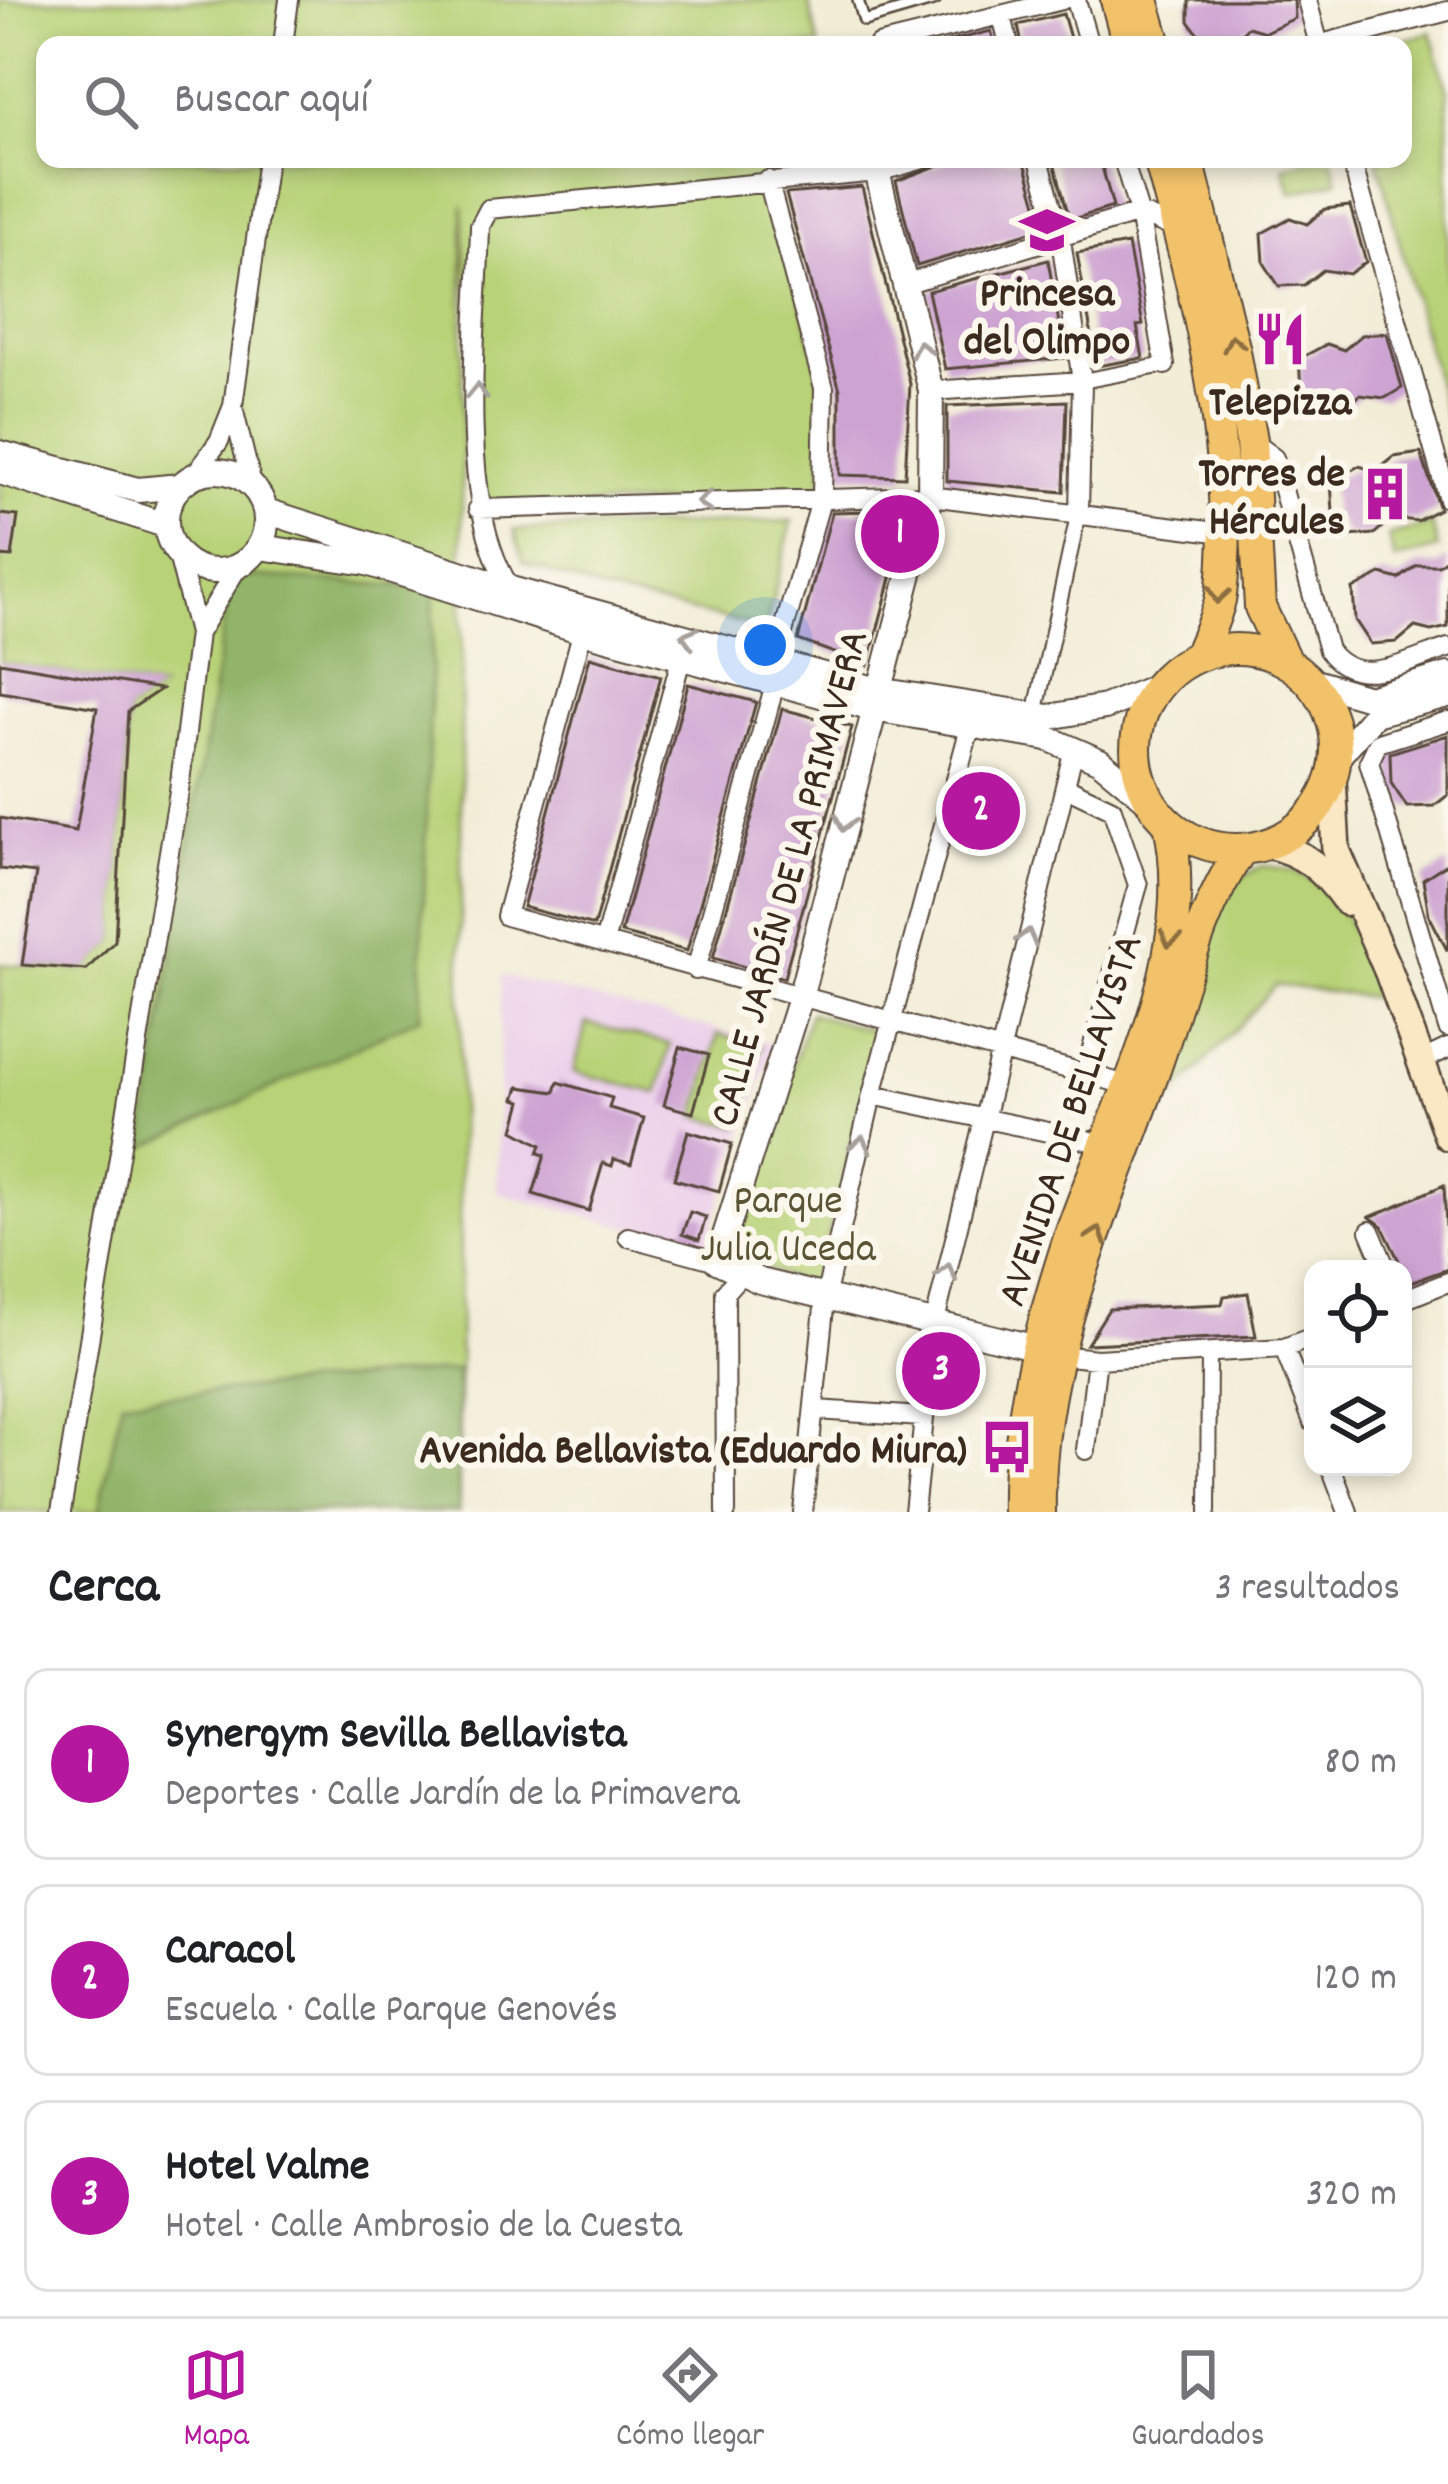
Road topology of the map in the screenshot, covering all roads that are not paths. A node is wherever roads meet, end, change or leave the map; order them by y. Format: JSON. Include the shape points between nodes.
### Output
{"nodes":[{"id":1,"x":289,"y":0,"type":"edge"},
{"id":2,"x":858,"y":0,"type":"edge"},
{"id":3,"x":936,"y":0,"type":"edge"},
{"id":4,"x":1062,"y":0,"type":"edge"},
{"id":5,"x":1076,"y":0,"type":"edge"},
{"id":6,"x":1116,"y":0,"type":"edge"},
{"id":7,"x":1143,"y":0,"type":"edge"},
{"id":8,"x":1307,"y":0,"type":"edge"},
{"id":9,"x":1448,"y":11,"type":"edge"},
{"id":10,"x":1002,"y":16,"type":"junction"},
{"id":11,"x":284,"y":36,"type":"edge"},
{"id":12,"x":916,"y":36,"type":"edge"},
{"id":13,"x":1007,"y":36,"type":"edge"},
{"id":14,"x":1086,"y":36,"type":"edge"},
{"id":15,"x":1126,"y":36,"type":"edge"},
{"id":16,"x":1153,"y":36,"type":"edge"},
{"id":17,"x":1316,"y":36,"type":"edge"},
{"id":18,"x":1352,"y":36,"type":"edge"},
{"id":19,"x":266,"y":168,"type":"edge"},
{"id":20,"x":854,"y":168,"type":"edge"},
{"id":21,"x":877,"y":168,"type":"edge"},
{"id":22,"x":1041,"y":168,"type":"edge"},
{"id":23,"x":1126,"y":168,"type":"edge"},
{"id":24,"x":1162,"y":168,"type":"edge"},
{"id":25,"x":1190,"y":168,"type":"edge"},
{"id":26,"x":1354,"y":168,"type":"edge"},
{"id":27,"x":768,"y":180,"type":"junction"},
{"id":28,"x":1139,"y":213,"type":"junction"},
{"id":29,"x":1179,"y":230,"type":"junction"},
{"id":30,"x":1060,"y":240,"type":"junction"},
{"id":31,"x":908,"y":283,"type":"junction"},
{"id":32,"x":1165,"y":365,"type":"joint"},
{"id":33,"x":1082,"y":381,"type":"junction"},
{"id":34,"x":931,"y":392,"type":"junction"},
{"id":35,"x":233,"y":406,"type":"junction"},
{"id":36,"x":1251,"y":441,"type":"junction"},
{"id":37,"x":0,"y":453,"type":"edge"},
{"id":38,"x":0,"y":472,"type":"edge"},
{"id":39,"x":187,"y":481,"type":"junction"},
{"id":40,"x":252,"y":485,"type":"junction"},
{"id":41,"x":930,"y":496,"type":"junction"},
{"id":42,"x":822,"y":497,"type":"junction"},
{"id":43,"x":1448,"y":499,"type":"edge"},
{"id":44,"x":478,"y":509,"type":"junction"},
{"id":45,"x":266,"y":511,"type":"junction"},
{"id":46,"x":1079,"y":511,"type":"junction"},
{"id":47,"x":166,"y":525,"type":"junction"},
{"id":48,"x":1224,"y":533,"type":"junction"},
{"id":49,"x":260,"y":547,"type":"junction"},
{"id":50,"x":178,"y":555,"type":"junction"},
{"id":51,"x":237,"y":568,"type":"junction"},
{"id":52,"x":511,"y":589,"type":"junction"},
{"id":53,"x":592,"y":623,"type":"junction"},
{"id":54,"x":198,"y":633,"type":"junction"},
{"id":55,"x":1448,"y":648,"type":"edge"},
{"id":56,"x":1199,"y":656,"type":"junction"},
{"id":57,"x":681,"y":659,"type":"junction"},
{"id":58,"x":1297,"y":671,"type":"junction"},
{"id":59,"x":775,"y":672,"type":"junction"},
{"id":60,"x":1448,"y":675,"type":"edge"},
{"id":61,"x":1158,"y":686,"type":"junction"},
{"id":62,"x":1448,"y":695,"type":"edge"},
{"id":63,"x":876,"y":699,"type":"junction"},
{"id":64,"x":1036,"y":715,"type":"junction"},
{"id":65,"x":1448,"y":721,"type":"edge"},
{"id":66,"x":970,"y":727,"type":"junction"},
{"id":67,"x":1074,"y":749,"type":"junction"},
{"id":68,"x":1334,"y":769,"type":"junction"},
{"id":69,"x":1066,"y":788,"type":"junction"},
{"id":70,"x":1160,"y":813,"type":"junction"},
{"id":71,"x":1254,"y":847,"type":"junction"},
{"id":72,"x":604,"y":943,"type":"junction"},
{"id":73,"x":696,"y":970,"type":"junction"},
{"id":74,"x":1389,"y":973,"type":"junction"},
{"id":75,"x":800,"y":998,"type":"junction"},
{"id":76,"x":893,"y":1023,"type":"junction"},
{"id":77,"x":1446,"y":1024,"type":"edge"},
{"id":78,"x":1408,"y":1026,"type":"junction"},
{"id":79,"x":1448,"y":1048,"type":"edge"},
{"id":80,"x":998,"y":1051,"type":"junction"},
{"id":81,"x":1421,"y":1061,"type":"junction"},
{"id":82,"x":1085,"y":1074,"type":"junction"},
{"id":83,"x":1127,"y":1084,"type":"junction"},
{"id":84,"x":872,"y":1095,"type":"junction"},
{"id":85,"x":987,"y":1116,"type":"junction"},
{"id":86,"x":1448,"y":1136,"type":"edge"},
{"id":87,"x":1105,"y":1144,"type":"junction"},
{"id":88,"x":1370,"y":1232,"type":"dead end"},
{"id":89,"x":628,"y":1238,"type":"dead end"},
{"id":90,"x":1382,"y":1260,"type":"edge"},
{"id":91,"x":717,"y":1261,"type":"junction"},
{"id":92,"x":751,"y":1277,"type":"junction"},
{"id":93,"x":1448,"y":1282,"type":"edge"},
{"id":94,"x":1412,"y":1296,"type":"edge"},
{"id":95,"x":825,"y":1298,"type":"junction"},
{"id":96,"x":934,"y":1325,"type":"junction"},
{"id":97,"x":1304,"y":1340,"type":"edge"},
{"id":98,"x":1285,"y":1348,"type":"junction"},
{"id":99,"x":1047,"y":1351,"type":"junction"},
{"id":100,"x":1209,"y":1352,"type":"junction"},
{"id":101,"x":1097,"y":1359,"type":"junction"},
{"id":102,"x":1304,"y":1398,"type":"edge"},
{"id":103,"x":818,"y":1410,"type":"junction"},
{"id":104,"x":922,"y":1417,"type":"junction"},
{"id":105,"x":1086,"y":1450,"type":"dead end"},
{"id":106,"x":1334,"y":1476,"type":"edge"},
{"id":107,"x":61,"y":1512,"type":"edge"},
{"id":108,"x":726,"y":1512,"type":"edge"},
{"id":109,"x":803,"y":1512,"type":"edge"},
{"id":110,"x":914,"y":1512,"type":"edge"},
{"id":111,"x":1018,"y":1512,"type":"edge"},
{"id":112,"x":1040,"y":1512,"type":"edge"},
{"id":113,"x":1208,"y":1512,"type":"edge"},
{"id":114,"x":1348,"y":1512,"type":"edge"}],
"edges":[{"from":1,"to":11,"type":"street"},
{"from":2,"to":3,"type":"lane","via":[[864,21]]},
{"from":4,"to":10,"type":"street"},
{"from":5,"to":14,"type":"street"},
{"from":6,"to":15,"type":"main road"},
{"from":7,"to":16,"type":"main road"},
{"from":8,"to":17,"type":"street"},
{"from":9,"to":18,"type":"street"},
{"from":10,"to":12,"type":"street"},
{"from":10,"to":13,"type":"street"},
{"from":19,"to":35,"type":"street"},
{"from":20,"to":27,"type":"street"},
{"from":21,"to":31,"type":"street","name":"CALLE JARDÍN DE LA PRIMAVERA"},
{"from":22,"to":30,"type":"street"},
{"from":23,"to":28,"type":"street"},
{"from":24,"to":29,"type":"main road"},
{"from":36,"to":25,"type":"main road","one_way":true},
{"from":26,"to":43,"type":"street"},
{"from":27,"to":42,"type":"street","via":[[824,388]]},
{"from":44,"to":27,"type":"street","one_way":true,"via":[[481,226],[489,209]]},
{"from":28,"to":29,"type":"street"},
{"from":28,"to":30,"type":"street"},
{"from":28,"to":32,"type":"street"},
{"from":29,"to":48,"type":"main road","via":[[1206,350]]},
{"from":30,"to":31,"type":"street"},
{"from":30,"to":33,"type":"street"},
{"from":34,"to":31,"type":"street","name":"CALLE JARDÍN DE LA PRIMAVERA","one_way":true},
{"from":32,"to":33,"type":"street"},
{"from":33,"to":34,"type":"street"},
{"from":33,"to":46,"type":"street"},
{"from":34,"to":41,"type":"street","name":"CALLE JARDÍN DE LA PRIMAVERA"},
{"from":35,"to":39,"type":"street","via":[[219,441]]},
{"from":35,"to":40,"type":"street"},
{"from":36,"to":55,"type":"street","via":[[1274,458],[1328,650],[1340,667],[1363,674]]},
{"from":36,"to":58,"type":"main road","via":[[1260,607]]},
{"from":37,"to":39,"type":"street","via":[[137,490]]},
{"from":38,"to":47,"type":"street"},
{"from":39,"to":40,"type":"street","via":[[225,472]]},
{"from":39,"to":47,"type":"street","via":[[170,501]]},
{"from":40,"to":45,"type":"street"},
{"from":41,"to":42,"type":"street"},
{"from":41,"to":46,"type":"street"},
{"from":41,"to":63,"type":"street","name":"CALLE JARDÍN DE LA PRIMAVERA"},
{"from":42,"to":44,"type":"street","one_way":true},
{"from":42,"to":59,"type":"street"},
{"from":44,"to":52,"type":"street"},
{"from":45,"to":49,"type":"street"},
{"from":45,"to":52,"type":"street"},
{"from":46,"to":48,"type":"street"},
{"from":46,"to":64,"type":"street"},
{"from":47,"to":50,"type":"street"},
{"from":48,"to":56,"type":"main road","one_way":true,"via":[[1220,600]]},
{"from":49,"to":51,"type":"street"},
{"from":49,"to":53,"type":"street","via":[[367,563],[522,613]]},
{"from":50,"to":51,"type":"street","via":[[205,571]]},
{"from":50,"to":54,"type":"street"},
{"from":51,"to":54,"type":"street"},
{"from":52,"to":53,"type":"street"},
{"from":53,"to":57,"type":"street"},
{"from":59,"to":53,"type":"street","one_way":true},
{"from":53,"to":72,"type":"street","via":[[506,916]]},
{"from":54,"to":107,"type":"street"},
{"from":56,"to":58,"type":"main road","via":[[1258,651]]},
{"from":56,"to":61,"type":"main road"},
{"from":57,"to":59,"type":"street"},
{"from":57,"to":72,"type":"street"},
{"from":58,"to":60,"type":"street","via":[[1369,698]]},
{"from":58,"to":68,"type":"main road","via":[[1329,711]]},
{"from":59,"to":63,"type":"street"},
{"from":59,"to":73,"type":"street"},
{"from":61,"to":64,"type":"street","via":[[1105,707]]},
{"from":61,"to":70,"type":"main road","via":[[1135,743],[1138,774]]},
{"from":62,"to":68,"type":"street","via":[[1375,714]]},
{"from":63,"to":64,"type":"street"},
{"from":63,"to":66,"type":"street"},
{"from":63,"to":75,"type":"street","name":"CALLE JARDÍN DE LA PRIMAVERA","one_way":true},
{"from":65,"to":77,"type":"street","via":[[1378,743],[1369,762]]},
{"from":66,"to":67,"type":"street"},
{"from":66,"to":76,"type":"street"},
{"from":67,"to":69,"type":"street"},
{"from":67,"to":70,"type":"street"},
{"from":68,"to":71,"type":"main road","via":[[1307,819]]},
{"from":68,"to":74,"type":"main road","via":[[1336,850]]},
{"from":80,"to":69,"type":"street","one_way":true},
{"from":69,"to":82,"type":"street","name":"AVENIDA DE BELLAVISTA","via":[[1112,809],[1138,885]]},
{"from":70,"to":71,"type":"main road","via":[[1216,847]]},
{"from":70,"to":83,"type":"main road","name":"AVENIDA DE BELLAVISTA","one_way":true,"via":[[1179,892]]},
{"from":71,"to":74,"type":"main road","via":[[1286,848],[1324,871]]},
{"from":99,"to":71,"type":"main road","name":"AVENIDA DE BELLAVISTA","one_way":true,"via":[[1206,914]]},
{"from":72,"to":73,"type":"street"},
{"from":73,"to":75,"type":"street"},
{"from":74,"to":78,"type":"main road"},
{"from":75,"to":76,"type":"street"},
{"from":75,"to":91,"type":"street","name":"CALLE JARDÍN DE LA PRIMAVERA"},
{"from":76,"to":80,"type":"street"},
{"from":76,"to":84,"type":"street"},
{"from":77,"to":78,"type":"street"},
{"from":78,"to":81,"type":"main road"},
{"from":79,"to":81,"type":"street"},
{"from":80,"to":82,"type":"street"},
{"from":80,"to":85,"type":"street"},
{"from":81,"to":86,"type":"main road"},
{"from":82,"to":83,"type":"street"},
{"from":83,"to":87,"type":"main road","name":"AVENIDA DE BELLAVISTA"},
{"from":84,"to":85,"type":"street"},
{"from":95,"to":84,"type":"street","one_way":true},
{"from":85,"to":87,"type":"street"},
{"from":96,"to":85,"type":"street","one_way":true},
{"from":87,"to":99,"type":"main road","name":"AVENIDA DE BELLAVISTA","via":[[1068,1242]]},
{"from":88,"to":90,"type":"street"},
{"from":89,"to":91,"type":"street"},
{"from":91,"to":92,"type":"street"},
{"from":92,"to":95,"type":"street"},
{"from":92,"to":108,"type":"street","via":[[724,1292]]},
{"from":93,"to":94,"type":"street"},
{"from":95,"to":96,"type":"street"},
{"from":95,"to":103,"type":"street"},
{"from":96,"to":99,"type":"street"},
{"from":96,"to":104,"type":"street"},
{"from":97,"to":98,"type":"street"},
{"from":98,"to":100,"type":"street"},
{"from":98,"to":102,"type":"street"},
{"from":99,"to":101,"type":"street"},
{"from":99,"to":111,"type":"main road","name":"AVENIDA DE BELLAVISTA","via":[[1019,1447]]},
{"from":99,"to":112,"type":"main road","name":"AVENIDA DE BELLAVISTA"},
{"from":100,"to":101,"type":"street"},
{"from":100,"to":113,"type":"street"},
{"from":101,"to":105,"type":"street"},
{"from":103,"to":104,"type":"street"},
{"from":103,"to":109,"type":"street"},
{"from":104,"to":110,"type":"street"},
{"from":106,"to":114,"type":"street"}]}
